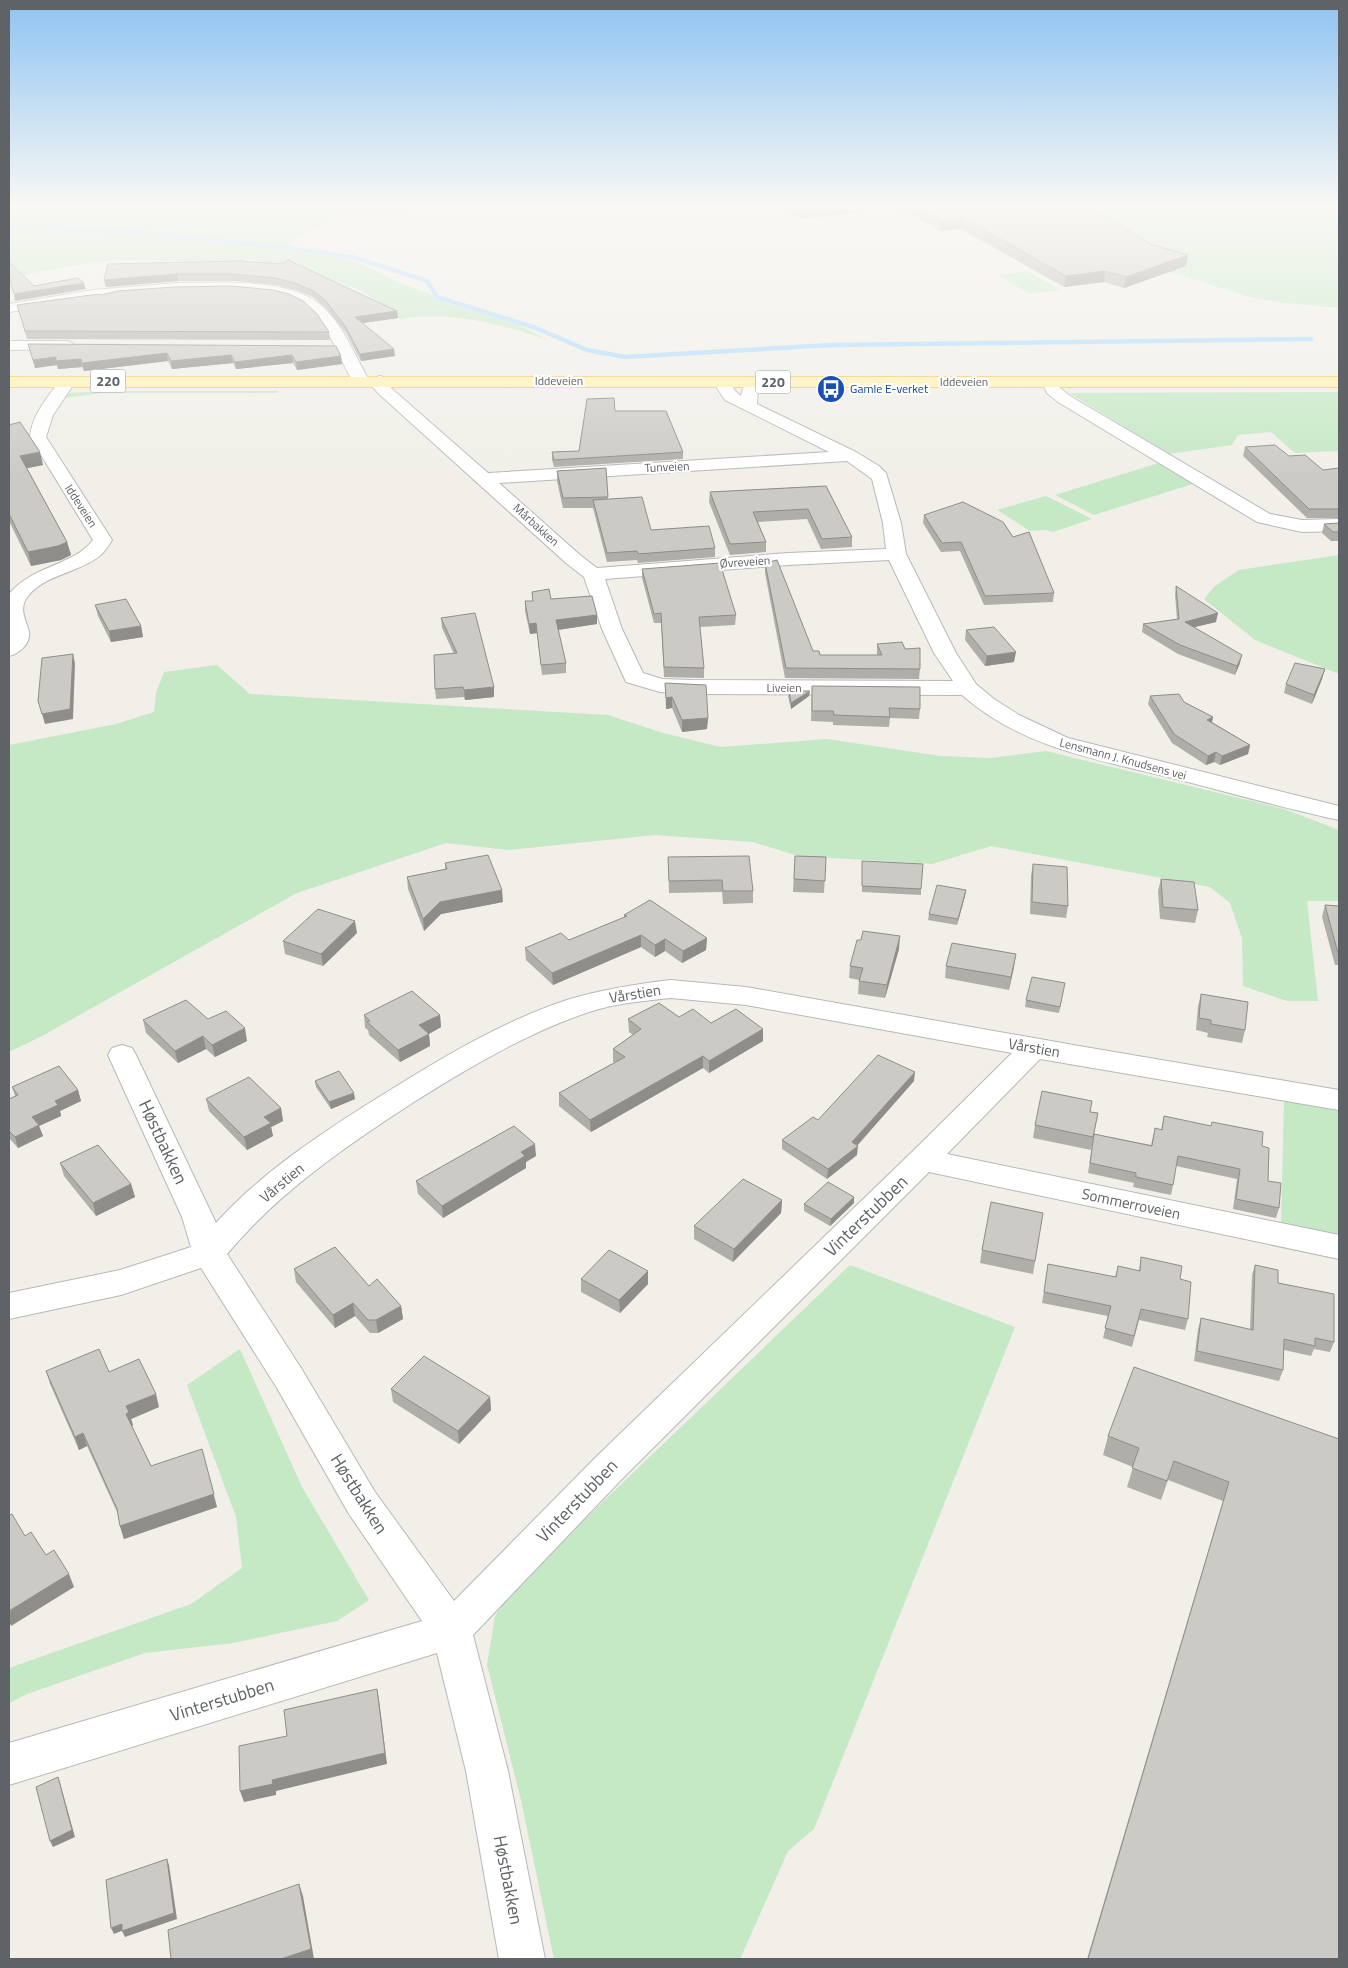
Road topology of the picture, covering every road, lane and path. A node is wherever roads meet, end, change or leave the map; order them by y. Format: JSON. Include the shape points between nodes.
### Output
{"nodes":[{"id":1,"x":75,"y":297,"type":"edge"},
{"id":2,"x":295,"y":297,"type":"edge"},
{"id":3,"x":9,"y":308,"type":"edge"},
{"id":4,"x":9,"y":346,"type":"edge"},
{"id":5,"x":85,"y":346,"type":"edge"},
{"id":6,"x":324,"y":347,"type":"edge"},
{"id":7,"x":342,"y":347,"type":"junction"},
{"id":8,"x":361,"y":381,"type":"junction"},
{"id":9,"x":380,"y":381,"type":"junction"},
{"id":10,"x":9,"y":382,"type":"edge"},
{"id":11,"x":67,"y":382,"type":"junction"},
{"id":12,"x":721,"y":382,"type":"junction"},
{"id":13,"x":748,"y":382,"type":"junction"},
{"id":14,"x":1050,"y":382,"type":"junction"},
{"id":15,"x":1339,"y":382,"type":"edge"},
{"id":16,"x":749,"y":406,"type":"junction"},
{"id":17,"x":850,"y":456,"type":"junction"},
{"id":18,"x":484,"y":479,"type":"junction"},
{"id":19,"x":1339,"y":525,"type":"edge"},
{"id":20,"x":896,"y":554,"type":"junction"},
{"id":21,"x":594,"y":574,"type":"junction"},
{"id":22,"x":9,"y":650,"type":"edge"},
{"id":23,"x":968,"y":688,"type":"junction"},
{"id":24,"x":1339,"y":813,"type":"edge"},
{"id":25,"x":1034,"y":1048,"type":"junction"},
{"id":26,"x":122,"y":1055,"type":"dead end"},
{"id":27,"x":1339,"y":1100,"type":"edge"},
{"id":28,"x":923,"y":1160,"type":"junction"},
{"id":29,"x":1339,"y":1247,"type":"edge"},
{"id":30,"x":209,"y":1254,"type":"junction"},
{"id":31,"x":9,"y":1306,"type":"edge"},
{"id":32,"x":452,"y":1630,"type":"junction"},
{"id":33,"x":9,"y":1764,"type":"edge"},
{"id":34,"x":522,"y":1959,"type":"edge"}],
"edges":[{"from":1,"to":3,"type":"street"},
{"from":2,"to":7,"type":"street","via":[[313,306]]},
{"from":4,"to":5,"type":"street"},
{"from":6,"to":7,"type":"street"},
{"from":7,"to":8,"type":"street"},
{"from":8,"to":9,"type":"main road","name":"Iddeveien","number":"220"},
{"from":8,"to":11,"type":"main road","name":"Iddeveien","number":"220"},
{"from":9,"to":12,"type":"main road","name":"Iddeveien","number":"220"},
{"from":9,"to":18,"type":"street","name":"Mårbakken","via":[[379,385],[385,391]]},
{"from":10,"to":11,"type":"main road","name":"Iddeveien","number":"220"},
{"from":11,"to":22,"type":"street","name":"Iddeveien","via":[[44,415],[38,437],[103,540],[89,556],[39,577],[14,601],[12,614],[19,634]]},
{"from":12,"to":13,"type":"main road","name":"Iddeveien","number":"220"},
{"from":12,"to":16,"type":"street","name":"Lensmann J. Knudsens vei","via":[[731,397]]},
{"from":13,"to":14,"type":"main road","name":"Iddeveien","number":"220"},
{"from":13,"to":16,"type":"street"},
{"from":14,"to":15,"type":"main road","name":"Iddeveien","number":"220"},
{"from":14,"to":19,"type":"street","via":[[1064,399],[1264,518],[1302,526]]},
{"from":16,"to":17,"type":"street","name":"Lensmann J. Knudsens vei"},
{"from":17,"to":18,"type":"street","name":"Tunveien"},
{"from":17,"to":20,"type":"street","name":"Lensmann J. Knudsens vei","via":[[880,477],[892,522]]},
{"from":18,"to":21,"type":"street","name":"Mårbakken"},
{"from":20,"to":21,"type":"street","name":"Øvreveien"},
{"from":20,"to":23,"type":"street","name":"Lensmann J. Knudsens vei","via":[[937,638]]},
{"from":21,"to":23,"type":"street","name":"Liveien","via":[[612,629],[634,677],[660,685],[701,688]]},
{"from":23,"to":24,"type":"street","name":"Lensmann J. Knudsens vei","via":[[1011,720],[1060,743]]},
{"from":25,"to":27,"type":"street","name":"Vårstien"},
{"from":25,"to":28,"type":"street","name":"Vinterstubben"},
{"from":25,"to":30,"type":"street","name":"Vårstien","via":[[746,996],[671,989],[620,994],[579,1006],[520,1030],[452,1065],[382,1108],[300,1166],[241,1216]]},
{"from":26,"to":30,"type":"street","name":"Høstbakken","via":[[198,1217]]},
{"from":28,"to":29,"type":"street","name":"Sommerroveien"},
{"from":28,"to":32,"type":"street","name":"Vinterstubben","via":[[608,1469]]},
{"from":30,"to":31,"type":"street","via":[[121,1282]]},
{"from":30,"to":32,"type":"street","name":"Høstbakken","via":[[289,1378],[362,1503]]},
{"from":32,"to":33,"type":"street","name":"Vinterstubben"},
{"from":32,"to":34,"type":"street","name":"Høstbakken","via":[[487,1771]]}]}
